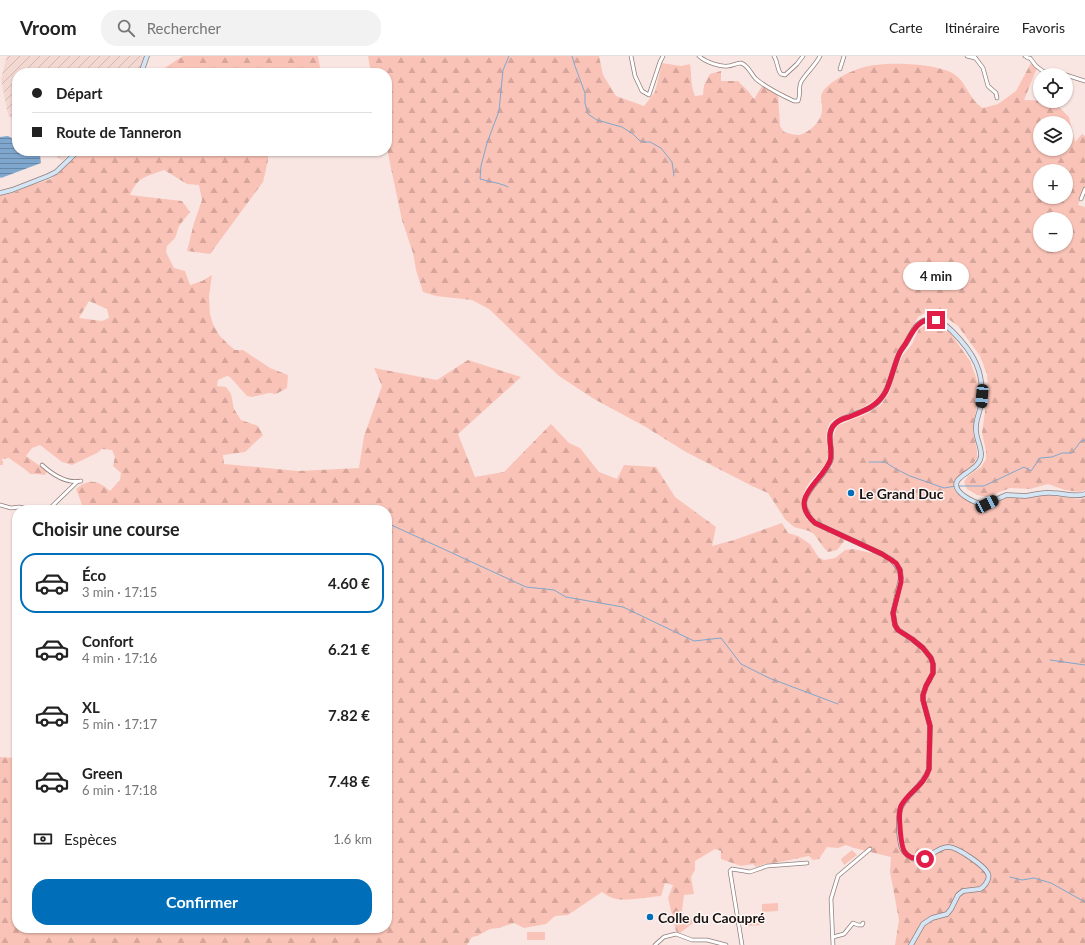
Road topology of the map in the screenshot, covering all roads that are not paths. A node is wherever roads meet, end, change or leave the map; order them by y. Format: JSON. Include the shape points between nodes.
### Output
{"nodes":[{"id":1,"x":147,"y":56,"type":"edge"},
{"id":2,"x":631,"y":56,"type":"edge"},
{"id":3,"x":663,"y":56,"type":"edge"},
{"id":4,"x":699,"y":56,"type":"edge"},
{"id":5,"x":774,"y":56,"type":"edge"},
{"id":6,"x":803,"y":56,"type":"edge"},
{"id":7,"x":820,"y":56,"type":"edge"},
{"id":8,"x":844,"y":56,"type":"edge"},
{"id":9,"x":967,"y":56,"type":"edge"},
{"id":10,"x":1025,"y":56,"type":"edge"},
{"id":11,"x":974,"y":57,"type":"edge"},
{"id":12,"x":1030,"y":57,"type":"edge"},
{"id":13,"x":143,"y":68,"type":"edge"},
{"id":14,"x":1039,"y":68,"type":"edge"},
{"id":15,"x":840,"y":69,"type":"dead end"},
{"id":16,"x":1073,"y":77,"type":"edge"},
{"id":17,"x":1085,"y":81,"type":"edge"},
{"id":18,"x":997,"y":98,"type":"dead end"},
{"id":19,"x":73,"y":156,"type":"edge"},
{"id":20,"x":1085,"y":188,"type":"edge"},
{"id":21,"x":0,"y":193,"type":"edge"},
{"id":22,"x":1081,"y":199,"type":"dead end"},
{"id":23,"x":42,"y":465,"type":"dead end"},
{"id":24,"x":81,"y":481,"type":"dead end"},
{"id":25,"x":77,"y":482,"type":"junction"},
{"id":26,"x":1085,"y":494,"type":"edge"},
{"id":27,"x":0,"y":505,"type":"edge"},
{"id":28,"x":53,"y":505,"type":"edge"},
{"id":29,"x":12,"y":508,"type":"edge"},
{"id":30,"x":870,"y":849,"type":"dead end"},
{"id":31,"x":807,"y":863,"type":"dead end"},
{"id":32,"x":863,"y":924,"type":"dead end"},
{"id":33,"x":833,"y":937,"type":"junction"},
{"id":34,"x":655,"y":945,"type":"edge"},
{"id":35,"x":726,"y":945,"type":"edge"},
{"id":36,"x":742,"y":945,"type":"edge"},
{"id":37,"x":833,"y":945,"type":"edge"},
{"id":38,"x":911,"y":945,"type":"edge"}],
"edges":[{"from":1,"to":13,"type":"street"},
{"from":2,"to":3,"type":"street","via":[[635,76],[642,92],[649,95]]},
{"from":4,"to":7,"type":"street","via":[[728,66],[741,63],[764,84],[798,101],[802,82]]},
{"from":5,"to":6,"type":"street","via":[[781,74],[785,74]]},
{"from":8,"to":15,"type":"street"},
{"from":9,"to":11,"type":"street"},
{"from":10,"to":12,"type":"street"},
{"from":11,"to":18,"type":"street","via":[[983,68],[988,86],[996,93]]},
{"from":12,"to":14,"type":"street"},
{"from":16,"to":17,"type":"street"},
{"from":19,"to":21,"type":"street","via":[[56,172]]},
{"from":20,"to":22,"type":"street"},
{"from":23,"to":25,"type":"street","via":[[64,481]]},
{"from":24,"to":25,"type":"street"},
{"from":25,"to":28,"type":"street"},
{"from":26,"to":38,"type":"street","via":[[1077,497],[1053,492],[1027,496],[1009,495],[982,504],[959,492],[956,486],[958,480],[977,466],[981,457],[976,429],[981,404],[981,379],[973,356],[962,342],[944,324],[931,319],[917,325],[900,352],[886,390],[878,402],[834,425],[830,436],[830,459],[805,498],[805,511],[815,523],[896,563],[901,582],[893,613],[895,625],[931,658],[934,669],[923,695],[930,726],[929,769],[923,782],[902,805],[899,819],[901,845],[906,854],[915,859],[925,859],[940,848],[950,846],[985,869],[988,874],[986,885],[980,889],[963,891],[958,894],[947,914],[926,921]]},
{"from":27,"to":29,"type":"street"},
{"from":30,"to":33,"type":"street","via":[[838,876],[831,899]]},
{"from":31,"to":36,"type":"street","via":[[768,866],[750,872],[736,869],[730,871]]},
{"from":32,"to":33,"type":"street","via":[[853,923],[844,934]]},
{"from":33,"to":37,"type":"street"},
{"from":34,"to":35,"type":"street","via":[[664,937],[676,934],[692,940],[707,940]]}]}
